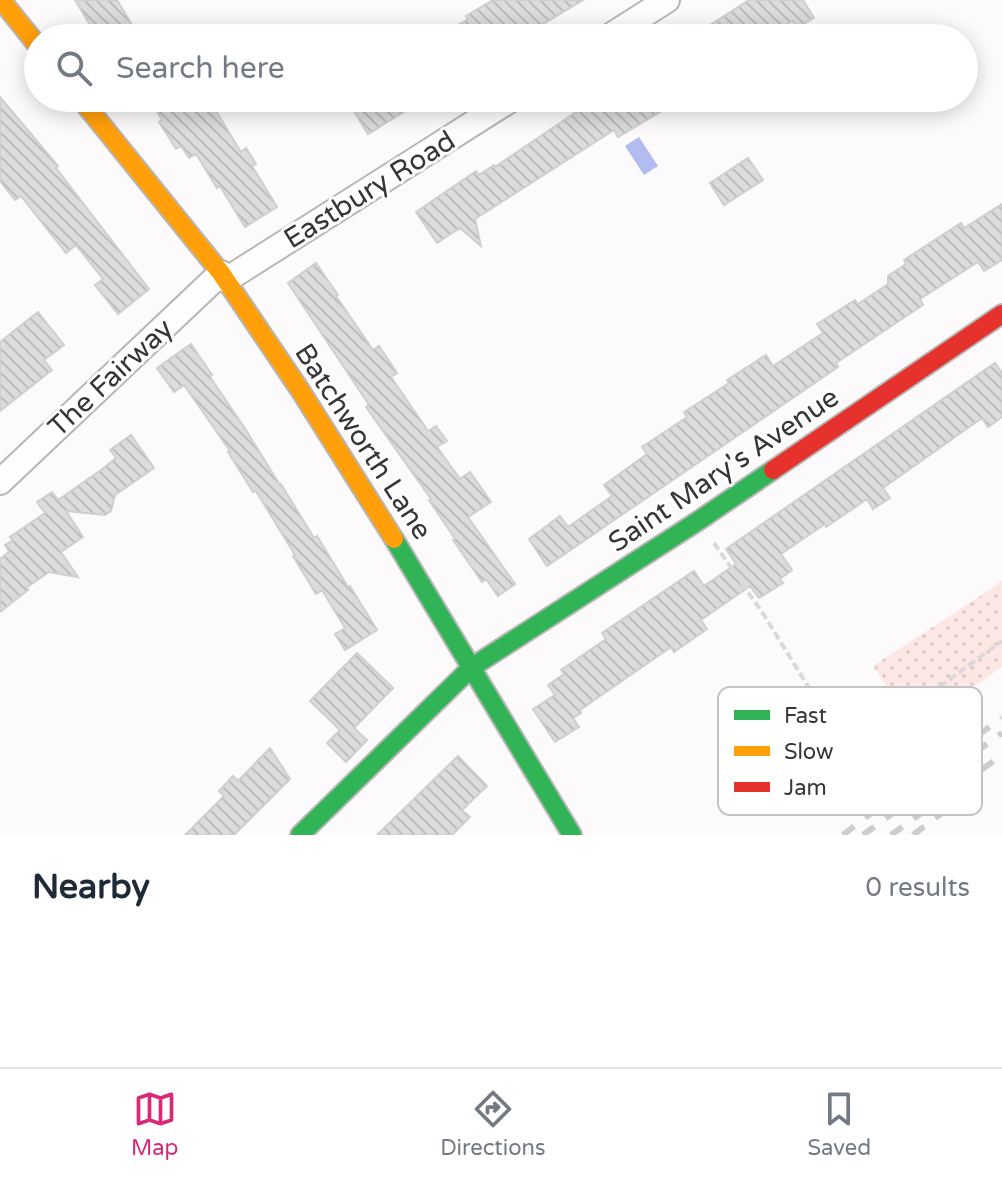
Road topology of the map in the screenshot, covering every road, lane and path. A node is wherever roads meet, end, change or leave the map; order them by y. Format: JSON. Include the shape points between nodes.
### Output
{"nodes":[{"id":1,"x":1,"y":0,"type":"edge"},
{"id":2,"x":667,"y":0,"type":"edge"},
{"id":3,"x":629,"y":24,"type":"edge"},
{"id":4,"x":24,"y":29,"type":"edge"},
{"id":5,"x":91,"y":112,"type":"edge"},
{"id":6,"x":490,"y":112,"type":"edge"},
{"id":7,"x":223,"y":277,"type":"junction"},
{"id":8,"x":1002,"y":314,"type":"edge"},
{"id":9,"x":0,"y":482,"type":"edge"},
{"id":10,"x":698,"y":521,"type":"junction"},
{"id":11,"x":1002,"y":641,"type":"edge"},
{"id":12,"x":472,"y":667,"type":"junction"},
{"id":13,"x":808,"y":687,"type":"edge"},
{"id":14,"x":939,"y":687,"type":"edge"},
{"id":15,"x":300,"y":835,"type":"edge"},
{"id":16,"x":572,"y":835,"type":"edge"}],
"edges":[{"from":1,"to":4,"type":"street"},
{"from":2,"to":3,"type":"street"},
{"from":5,"to":7,"type":"street","name":"Batchworth Lane"},
{"from":6,"to":7,"type":"street","name":"Eastbury Road"},
{"from":7,"to":9,"type":"street","name":"The Fairway"},
{"from":7,"to":12,"type":"street","name":"Batchworth Lane","via":[[369,498]]},
{"from":8,"to":10,"type":"street","name":"Saint Mary's Avenue"},
{"from":10,"to":12,"type":"street","name":"Saint Mary's Avenue"},
{"from":10,"to":13,"type":"path"},
{"from":11,"to":14,"type":"path"},
{"from":12,"to":15,"type":"street","name":"Saint Mary's Avenue"},
{"from":12,"to":16,"type":"street","name":"Batchworth Lane"}]}
